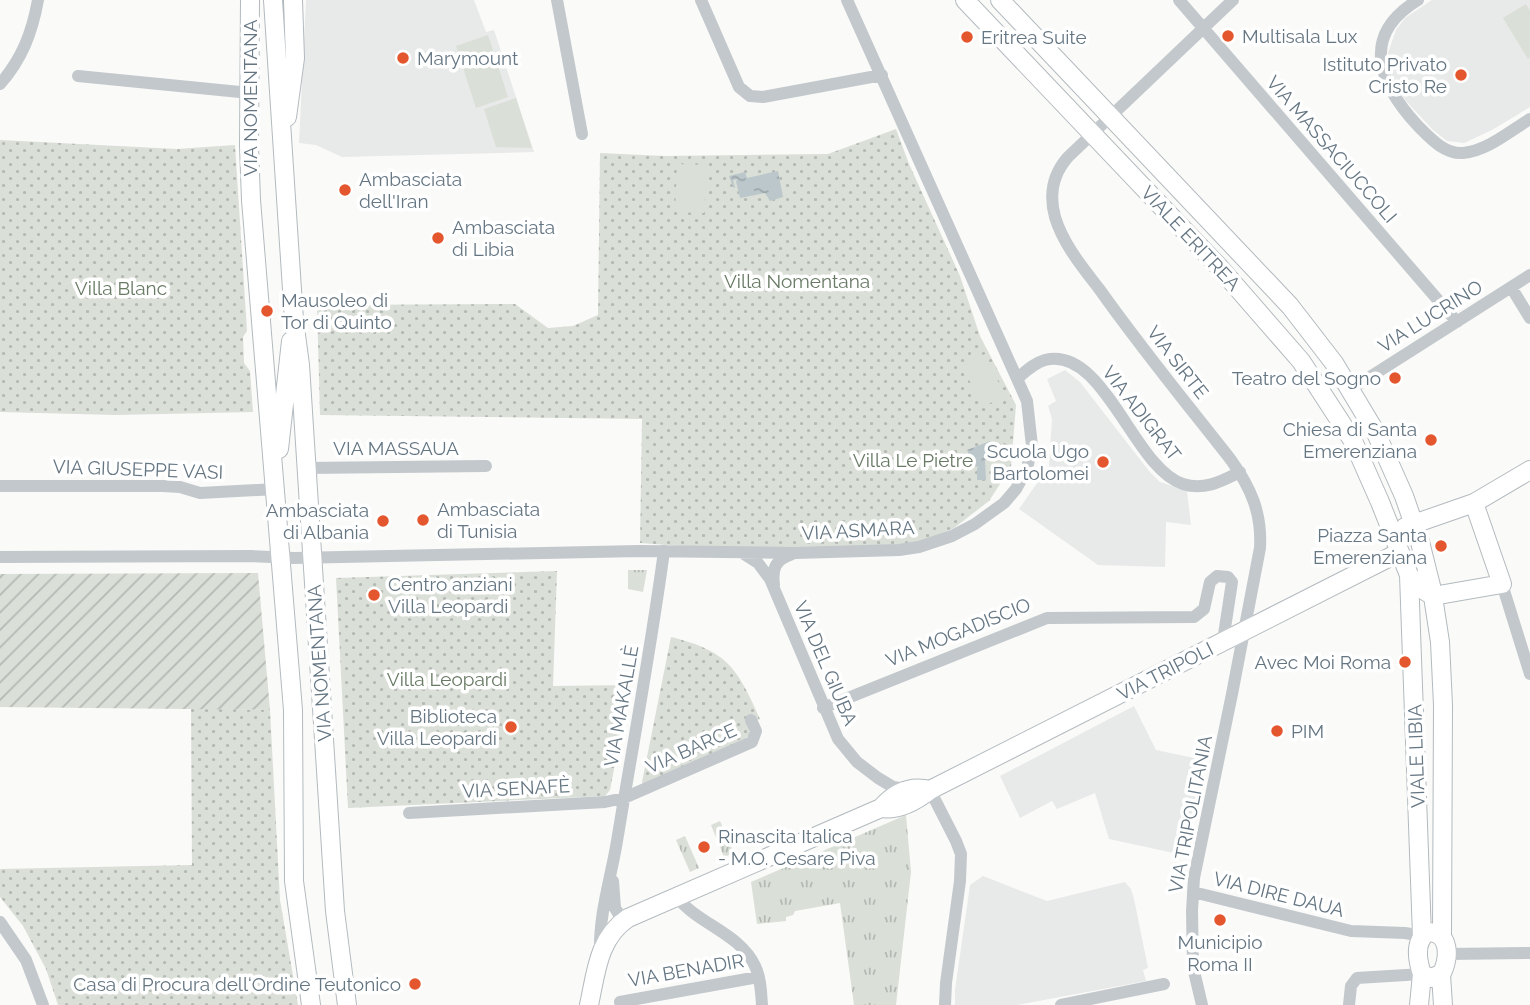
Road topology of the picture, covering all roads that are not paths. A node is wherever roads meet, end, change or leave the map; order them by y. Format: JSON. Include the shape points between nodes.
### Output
{"nodes":[{"id":1,"x":38,"y":0,"type":"edge"},
{"id":2,"x":250,"y":0,"type":"edge"},
{"id":3,"x":557,"y":0,"type":"edge"},
{"id":4,"x":701,"y":0,"type":"edge"},
{"id":5,"x":847,"y":0,"type":"edge"},
{"id":6,"x":965,"y":0,"type":"edge"},
{"id":7,"x":1179,"y":0,"type":"edge"},
{"id":8,"x":1233,"y":0,"type":"edge"},
{"id":9,"x":1418,"y":0,"type":"edge"},
{"id":10,"x":273,"y":1,"type":"edge"},
{"id":11,"x":293,"y":1,"type":"edge"},
{"id":12,"x":1007,"y":2,"type":"edge"},
{"id":13,"x":250,"y":28,"type":"junction"},
{"id":14,"x":1202,"y":28,"type":"junction"},
{"id":15,"x":882,"y":75,"type":"junction"},
{"id":16,"x":78,"y":76,"type":"dead end"},
{"id":17,"x":0,"y":84,"type":"edge"},
{"id":18,"x":250,"y":93,"type":"junction"},
{"id":19,"x":1111,"y":116,"type":"junction"},
{"id":20,"x":1530,"y":119,"type":"edge"},
{"id":21,"x":1092,"y":133,"type":"junction"},
{"id":22,"x":582,"y":134,"type":"dead end"},
{"id":23,"x":282,"y":152,"type":"junction"},
{"id":24,"x":1530,"y":275,"type":"edge"},
{"id":25,"x":1511,"y":287,"type":"junction"},
{"id":26,"x":1530,"y":318,"type":"edge"},
{"id":27,"x":294,"y":320,"type":"junction"},
{"id":28,"x":1457,"y":322,"type":"junction"},
{"id":29,"x":261,"y":335,"type":"junction"},
{"id":30,"x":288,"y":362,"type":"junction"},
{"id":31,"x":1018,"y":378,"type":"junction"},
{"id":32,"x":1351,"y":389,"type":"junction"},
{"id":33,"x":282,"y":411,"type":"junction"},
{"id":34,"x":269,"y":435,"type":"junction"},
{"id":35,"x":486,"y":467,"type":"dead end"},
{"id":36,"x":306,"y":468,"type":"junction"},
{"id":37,"x":1530,"y":470,"type":"edge"},
{"id":38,"x":1240,"y":472,"type":"junction"},
{"id":39,"x":0,"y":486,"type":"edge"},
{"id":40,"x":276,"y":489,"type":"junction"},
{"id":41,"x":1404,"y":496,"type":"junction"},
{"id":42,"x":1380,"y":502,"type":"junction"},
{"id":43,"x":1474,"y":503,"type":"junction"},
{"id":44,"x":1414,"y":523,"type":"junction"},
{"id":45,"x":1391,"y":531,"type":"junction"},
{"id":46,"x":664,"y":551,"type":"junction"},
{"id":47,"x":737,"y":552,"type":"junction"},
{"id":48,"x":795,"y":552,"type":"junction"},
{"id":49,"x":1400,"y":552,"type":"junction"},
{"id":50,"x":0,"y":557,"type":"edge"},
{"id":51,"x":312,"y":557,"type":"junction"},
{"id":52,"x":279,"y":558,"type":"junction"},
{"id":53,"x":1409,"y":575,"type":"junction"},
{"id":54,"x":1502,"y":584,"type":"junction"},
{"id":55,"x":774,"y":589,"type":"junction"},
{"id":56,"x":1433,"y":597,"type":"junction"},
{"id":57,"x":1244,"y":630,"type":"junction"},
{"id":58,"x":1223,"y":641,"type":"junction"},
{"id":59,"x":1530,"y":674,"type":"edge"},
{"id":60,"x":823,"y":708,"type":"junction"},
{"id":61,"x":751,"y":720,"type":"dead end"},
{"id":62,"x":878,"y":778,"type":"junction"},
{"id":63,"x":908,"y":789,"type":"junction"},
{"id":64,"x":930,"y":790,"type":"junction"},
{"id":65,"x":624,"y":798,"type":"junction"},
{"id":66,"x":881,"y":808,"type":"junction"},
{"id":67,"x":409,"y":813,"type":"dead end"},
{"id":68,"x":613,"y":867,"type":"junction"},
{"id":69,"x":1193,"y":892,"type":"junction"},
{"id":70,"x":676,"y":896,"type":"junction"},
{"id":71,"x":623,"y":921,"type":"junction"},
{"id":72,"x":1,"y":924,"type":"edge"},
{"id":73,"x":1422,"y":936,"type":"junction"},
{"id":74,"x":1445,"y":945,"type":"junction"},
{"id":75,"x":1530,"y":953,"type":"edge"},
{"id":76,"x":600,"y":956,"type":"junction"},
{"id":77,"x":1422,"y":974,"type":"junction"},
{"id":78,"x":1441,"y":975,"type":"junction"},
{"id":79,"x":758,"y":977,"type":"junction"},
{"id":80,"x":1164,"y":984,"type":"dead end"},
{"id":81,"x":620,"y":1002,"type":"dead end"},
{"id":82,"x":43,"y":1005,"type":"edge"},
{"id":83,"x":311,"y":1005,"type":"edge"},
{"id":84,"x":347,"y":1005,"type":"edge"},
{"id":85,"x":589,"y":1005,"type":"edge"},
{"id":86,"x":762,"y":1005,"type":"edge"},
{"id":87,"x":945,"y":1005,"type":"edge"},
{"id":88,"x":1061,"y":1005,"type":"edge"},
{"id":89,"x":1202,"y":1005,"type":"edge"},
{"id":90,"x":1349,"y":1005,"type":"edge"},
{"id":91,"x":1419,"y":1005,"type":"edge"},
{"id":92,"x":1443,"y":1005,"type":"edge"}],
"edges":[{"from":1,"to":17,"type":"street","via":[[25,47]]},
{"from":2,"to":13,"type":"street","name":"VIA NOMENTANA"},
{"from":3,"to":22,"type":"street"},
{"from":4,"to":15,"type":"street","via":[[739,87],[750,96]]},
{"from":5,"to":15,"type":"street","name":"VIA ASMARA"},
{"from":6,"to":21,"type":"street","name":"VIALE ERITREA"},
{"from":7,"to":14,"type":"street","name":"VIA MASSACIUCCOLI"},
{"from":8,"to":14,"type":"street","name":"VIA SIRTE"},
{"from":9,"to":20,"type":"street","via":[[1388,28],[1381,62],[1390,90],[1424,132],[1445,149],[1464,153]]},
{"from":10,"to":11,"type":"street"},
{"from":10,"to":13,"type":"street"},
{"from":10,"to":23,"type":"street","name":"VIA NOMENTANA"},
{"from":11,"to":23,"type":"street","name":"VIA NOMENTANA","via":[[295,58]]},
{"from":12,"to":19,"type":"street","name":"VIALE ERITREA"},
{"from":13,"to":18,"type":"street","name":"VIA NOMENTANA"},
{"from":14,"to":19,"type":"street","name":"VIA SIRTE"},
{"from":14,"to":28,"type":"street","name":"VIA MASSACIUCCOLI"},
{"from":15,"to":31,"type":"street","name":"VIA ASMARA"},
{"from":16,"to":18,"type":"street"},
{"from":18,"to":29,"type":"street","name":"VIA NOMENTANA"},
{"from":19,"to":21,"type":"street","name":"VIA SIRTE"},
{"from":19,"to":32,"type":"street","name":"VIALE ERITREA","via":[[1290,306]]},
{"from":21,"to":38,"type":"street","name":"VIA SIRTE","via":[[1062,164],[1054,180],[1052,203],[1060,230],[1124,324]]},
{"from":21,"to":42,"type":"street","name":"VIALE ERITREA","via":[[1301,361],[1353,441]]},
{"from":23,"to":27,"type":"street","name":"VIA NOMENTANA"},
{"from":24,"to":25,"type":"street","name":"VIA LUCRINO"},
{"from":25,"to":26,"type":"street"},
{"from":25,"to":28,"type":"street","name":"VIA LUCRINO"},
{"from":27,"to":30,"type":"street","name":"VIA NOMENTANA"},
{"from":27,"to":36,"type":"street","name":"VIA NOMENTANA"},
{"from":28,"to":32,"type":"street","name":"VIA LUCRINO"},
{"from":29,"to":30,"type":"street"},
{"from":29,"to":34,"type":"street","name":"VIA NOMENTANA"},
{"from":30,"to":33,"type":"street","name":"VIA NOMENTANA"},
{"from":31,"to":38,"type":"street","name":"VIA ADIGRAT","via":[[1044,360],[1071,364],[1093,379],[1169,478],[1184,485],[1208,486]]},
{"from":31,"to":48,"type":"street","name":"VIA ASMARA","via":[[1030,413],[1031,454],[1021,481],[997,509],[964,531],[919,547]]},
{"from":32,"to":41,"type":"street","name":"VIALE ERITREA"},
{"from":33,"to":34,"type":"street"},
{"from":33,"to":40,"type":"street","name":"VIA NOMENTANA"},
{"from":34,"to":40,"type":"street","name":"VIA NOMENTANA"},
{"from":35,"to":36,"type":"street","name":"VIA MASSAUA"},
{"from":36,"to":51,"type":"street","name":"VIA NOMENTANA"},
{"from":37,"to":43,"type":"street"},
{"from":38,"to":57,"type":"street","name":"VIA SIRTE","via":[[1254,498],[1261,534]]},
{"from":39,"to":40,"type":"street","name":"VIA GIUSEPPE VASI","via":[[163,486],[200,493]]},
{"from":40,"to":52,"type":"street","name":"VIA NOMENTANA"},
{"from":41,"to":42,"type":"street","via":[[1394,505]]},
{"from":41,"to":44,"type":"street","name":"VIALE ERITREA"},
{"from":42,"to":45,"type":"street","name":"VIALE ERITREA"},
{"from":43,"to":44,"type":"street"},
{"from":43,"to":54,"type":"street"},
{"from":44,"to":45,"type":"street"},
{"from":44,"to":56,"type":"street"},
{"from":45,"to":49,"type":"street"},
{"from":46,"to":47,"type":"street","name":"VIA ASMARA"},
{"from":46,"to":51,"type":"street","name":"VIA ASMARA"},
{"from":46,"to":65,"type":"street","name":"VIA MAKALLÈ"},
{"from":47,"to":48,"type":"street","name":"VIA ASMARA"},
{"from":47,"to":55,"type":"street","name":"VIA DEL GIUBA","via":[[758,563]]},
{"from":48,"to":55,"type":"street","name":"VIA DEL GIUBA","via":[[775,564]]},
{"from":49,"to":53,"type":"street"},
{"from":49,"to":57,"type":"street","name":"VIA TRIPOLI"},
{"from":50,"to":52,"type":"street","name":"VIA ASMARA"},
{"from":51,"to":52,"type":"street","name":"VIA ASMARA"},
{"from":51,"to":84,"type":"street","name":"VIA NOMENTANA","via":[[337,934]]},
{"from":52,"to":83,"type":"street","name":"VIA NOMENTANA","via":[[292,710],[294,881]]},
{"from":53,"to":56,"type":"street"},
{"from":53,"to":73,"type":"street","name":"VIALE LIBIA"},
{"from":54,"to":56,"type":"street"},
{"from":54,"to":59,"type":"street"},
{"from":55,"to":60,"type":"street","name":"VIA DEL GIUBA"},
{"from":56,"to":74,"type":"street","name":"VIALE LIBIA","via":[[1443,691]]},
{"from":57,"to":58,"type":"street","name":"VIA TRIPOLI"},
{"from":57,"to":69,"type":"street","name":"VIA TRIPOLITANIA"},
{"from":58,"to":60,"type":"street","name":"VIA MOGADISCIO","via":[[1232,582],[1217,576],[1210,582],[1204,609],[1194,617],[1046,618]]},
{"from":58,"to":64,"type":"street","name":"VIA TRIPOLI"},
{"from":60,"to":62,"type":"street","name":"VIA DEL GIUBA","via":[[845,750]]},
{"from":61,"to":65,"type":"street","name":"VIA BARCE","via":[[757,731],[752,742]]},
{"from":62,"to":63,"type":"street","name":"VIA DEL GIUBA"},
{"from":62,"to":66,"type":"street","via":[[884,791]]},
{"from":63,"to":64,"type":"street","name":"VIA TRIPOLI"},
{"from":63,"to":66,"type":"street","name":"VIA TRIPOLI"},
{"from":64,"to":66,"type":"street","name":"VIA TRIPOLI","via":[[908,803]]},
{"from":64,"to":87,"type":"street","via":[[961,855]]},
{"from":65,"to":67,"type":"street","name":"VIA SENAFÈ"},
{"from":65,"to":68,"type":"street","name":"VIA MAKALLÈ"},
{"from":66,"to":70,"type":"street","name":"VIA TRIPOLI"},
{"from":68,"to":71,"type":"street","name":"VIA MAKALLÈ","via":[[615,908]]},
{"from":68,"to":76,"type":"street","name":"VIA MAKALLÈ","via":[[601,912]]},
{"from":69,"to":73,"type":"street","name":"VIA DIRE DAUA","via":[[1356,932]]},
{"from":69,"to":89,"type":"street","name":"VIA TRIPOLITANIA","via":[[1193,967]]},
{"from":70,"to":71,"type":"street","name":"VIA TRIPOLI"},
{"from":70,"to":79,"type":"street","via":[[741,948]]},
{"from":71,"to":76,"type":"street","name":"VIA TRIPOLI","via":[[606,939]]},
{"from":72,"to":82,"type":"street","via":[[31,969]]},
{"from":73,"to":74,"type":"street","via":[[1433,932]]},
{"from":73,"to":77,"type":"street","name":"VIALE LIBIA","via":[[1418,953]]},
{"from":74,"to":75,"type":"street"},
{"from":74,"to":78,"type":"street","name":"VIALE LIBIA"},
{"from":76,"to":85,"type":"street","name":"VIA TRIPOLI"},
{"from":77,"to":78,"type":"street","via":[[1431,978]]},
{"from":77,"to":90,"type":"street","via":[[1354,980]]},
{"from":77,"to":91,"type":"street"},
{"from":78,"to":92,"type":"street"},
{"from":79,"to":81,"type":"street","name":"VIA BENADIR"},
{"from":79,"to":86,"type":"street"},
{"from":80,"to":88,"type":"street"}]}
